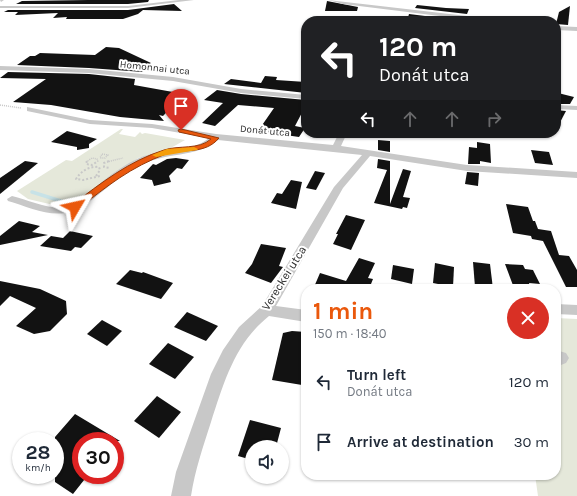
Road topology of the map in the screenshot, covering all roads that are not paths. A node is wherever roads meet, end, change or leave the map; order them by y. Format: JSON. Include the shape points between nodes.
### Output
{"nodes":[{"id":1,"x":192,"y":0,"type":"edge"},
{"id":2,"x":330,"y":0,"type":"edge"},
{"id":3,"x":0,"y":7,"type":"edge"},
{"id":4,"x":451,"y":16,"type":"edge"},
{"id":5,"x":561,"y":28,"type":"edge"},
{"id":6,"x":577,"y":29,"type":"edge"},
{"id":7,"x":0,"y":68,"type":"edge"},
{"id":8,"x":301,"y":97,"type":"edge"},
{"id":9,"x":561,"y":107,"type":"edge"},
{"id":10,"x":577,"y":108,"type":"edge"},
{"id":11,"x":30,"y":109,"type":"road end"},
{"id":12,"x":216,"y":138,"type":"junction"},
{"id":13,"x":341,"y":138,"type":"edge"},
{"id":14,"x":336,"y":148,"type":"junction"},
{"id":15,"x":367,"y":154,"type":"junction"},
{"id":16,"x":577,"y":175,"type":"edge"},
{"id":17,"x":12,"y":199,"type":"dead end"},
{"id":18,"x":561,"y":309,"type":"edge"},
{"id":19,"x":267,"y":310,"type":"junction"},
{"id":20,"x":577,"y":310,"type":"edge"},
{"id":21,"x":301,"y":315,"type":"edge"},
{"id":22,"x":181,"y":496,"type":"edge"}],
"edges":[{"from":1,"to":3,"type":"street","via":[[121,7]]},
{"from":2,"to":4,"type":"street"},
{"from":5,"to":6,"type":"street"},
{"from":7,"to":8,"type":"street","name":"Homonnai utca","via":[[82,71],[173,79],[241,91]]},
{"from":9,"to":10,"type":"street"},
{"from":11,"to":12,"type":"street","name":"Donát utca","via":[[90,122],[152,126]]},
{"from":12,"to":14,"type":"street","name":"Donát utca"},
{"from":12,"to":17,"type":"street","via":[[200,147],[150,156],[116,171],[83,202],[66,210]]},
{"from":13,"to":14,"type":"street"},
{"from":14,"to":15,"type":"street","name":"Donát utca"},
{"from":15,"to":16,"type":"street","name":"Donát utca","via":[[478,169]]},
{"from":15,"to":19,"type":"street","name":"Vereckei utca","via":[[339,187]]},
{"from":18,"to":20,"type":"street"},
{"from":19,"to":21,"type":"street"},
{"from":19,"to":22,"type":"street","name":"Vereckei utca","via":[[252,321],[237,340],[219,374],[184,472]]}]}
